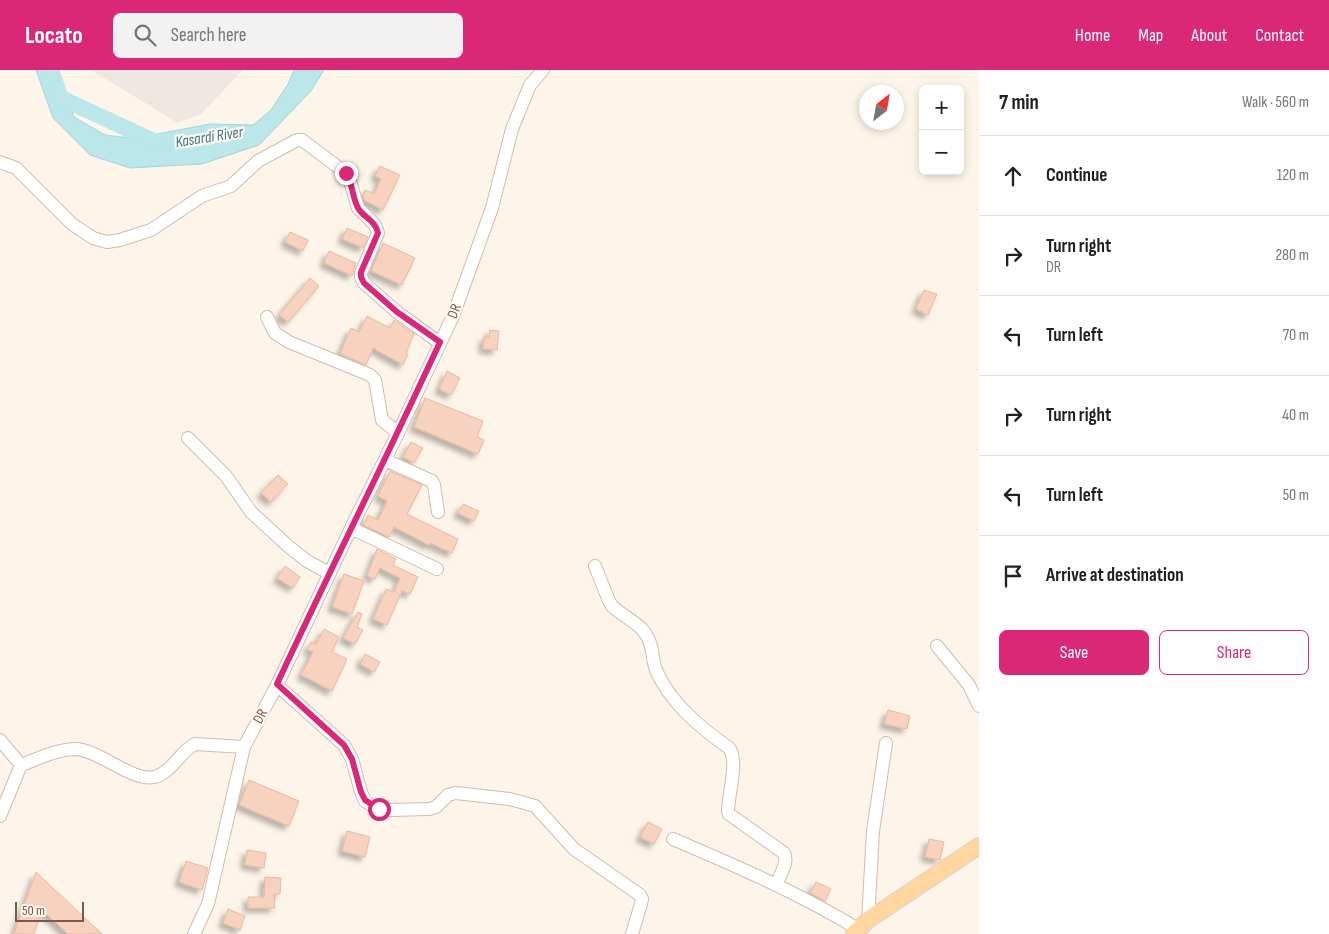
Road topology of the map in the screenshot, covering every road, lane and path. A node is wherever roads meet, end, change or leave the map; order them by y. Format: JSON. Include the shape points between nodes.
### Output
{"nodes":[{"id":1,"x":543,"y":70,"type":"edge"},
{"id":2,"x":0,"y":162,"type":"edge"},
{"id":3,"x":267,"y":317,"type":"dead end"},
{"id":4,"x":440,"y":342,"type":"junction"},
{"id":5,"x":398,"y":433,"type":"junction"},
{"id":6,"x":188,"y":438,"type":"dead end"},
{"id":7,"x":385,"y":460,"type":"junction"},
{"id":8,"x":438,"y":512,"type":"dead end"},
{"id":9,"x":351,"y":528,"type":"junction"},
{"id":10,"x":595,"y":566,"type":"dead end"},
{"id":11,"x":437,"y":569,"type":"dead end"},
{"id":12,"x":329,"y":573,"type":"junction"},
{"id":13,"x":937,"y":646,"type":"dead end"},
{"id":14,"x":277,"y":684,"type":"junction"},
{"id":15,"x":979,"y":706,"type":"edge"},
{"id":16,"x":0,"y":740,"type":"edge"},
{"id":17,"x":886,"y":743,"type":"dead end"},
{"id":18,"x":244,"y":747,"type":"junction"},
{"id":19,"x":21,"y":766,"type":"junction"},
{"id":20,"x":0,"y":816,"type":"edge"},
{"id":21,"x":673,"y":839,"type":"dead end"},
{"id":22,"x":979,"y":846,"type":"edge"},
{"id":23,"x":776,"y":884,"type":"junction"},
{"id":24,"x":860,"y":928,"type":"edge"},
{"id":25,"x":194,"y":934,"type":"edge"},
{"id":26,"x":632,"y":934,"type":"edge"}],
"edges":[{"from":1,"to":4,"type":"street","name":"DR","via":[[530,85],[512,129],[492,208],[453,316]]},
{"from":2,"to":4,"type":"street","via":[[16,168],[72,224],[93,238],[107,242],[151,230],[202,196],[231,186],[258,160],[302,140],[346,173],[358,208],[377,228],[378,233],[361,272],[364,283],[397,312]]},
{"from":3,"to":5,"type":"street","via":[[275,333],[289,342],[370,375],[375,380],[382,420]]},
{"from":4,"to":5,"type":"street","name":"DR"},
{"from":5,"to":7,"type":"street","name":"DR"},
{"from":6,"to":12,"type":"street","via":[[226,476],[251,512],[307,561]]},
{"from":7,"to":8,"type":"street","via":[[432,482]]},
{"from":7,"to":9,"type":"street","name":"DR"},
{"from":9,"to":11,"type":"street"},
{"from":9,"to":12,"type":"street","name":"DR"},
{"from":10,"to":23,"type":"street","via":[[608,601],[645,633],[653,648],[657,671],[668,691],[697,725],[732,752],[728,811],[784,853],[786,861]]},
{"from":12,"to":14,"type":"street","name":"DR"},
{"from":13,"to":15,"type":"street","via":[[969,685]]},
{"from":14,"to":18,"type":"street","name":"DR"},
{"from":14,"to":26,"type":"street","via":[[344,745],[365,800],[379,809],[429,809],[456,793],[505,798],[536,806],[574,849],[640,894],[642,899]]},
{"from":16,"to":19,"type":"street"},
{"from":17,"to":24,"type":"street"},
{"from":18,"to":19,"type":"street","via":[[195,744],[154,777],[141,776],[75,749]]},
{"from":18,"to":25,"type":"street","name":"DR","via":[[208,904]]},
{"from":19,"to":20,"type":"street"},
{"from":21,"to":23,"type":"street"},
{"from":22,"to":24,"type":"main road"},
{"from":23,"to":24,"type":"street"}]}
